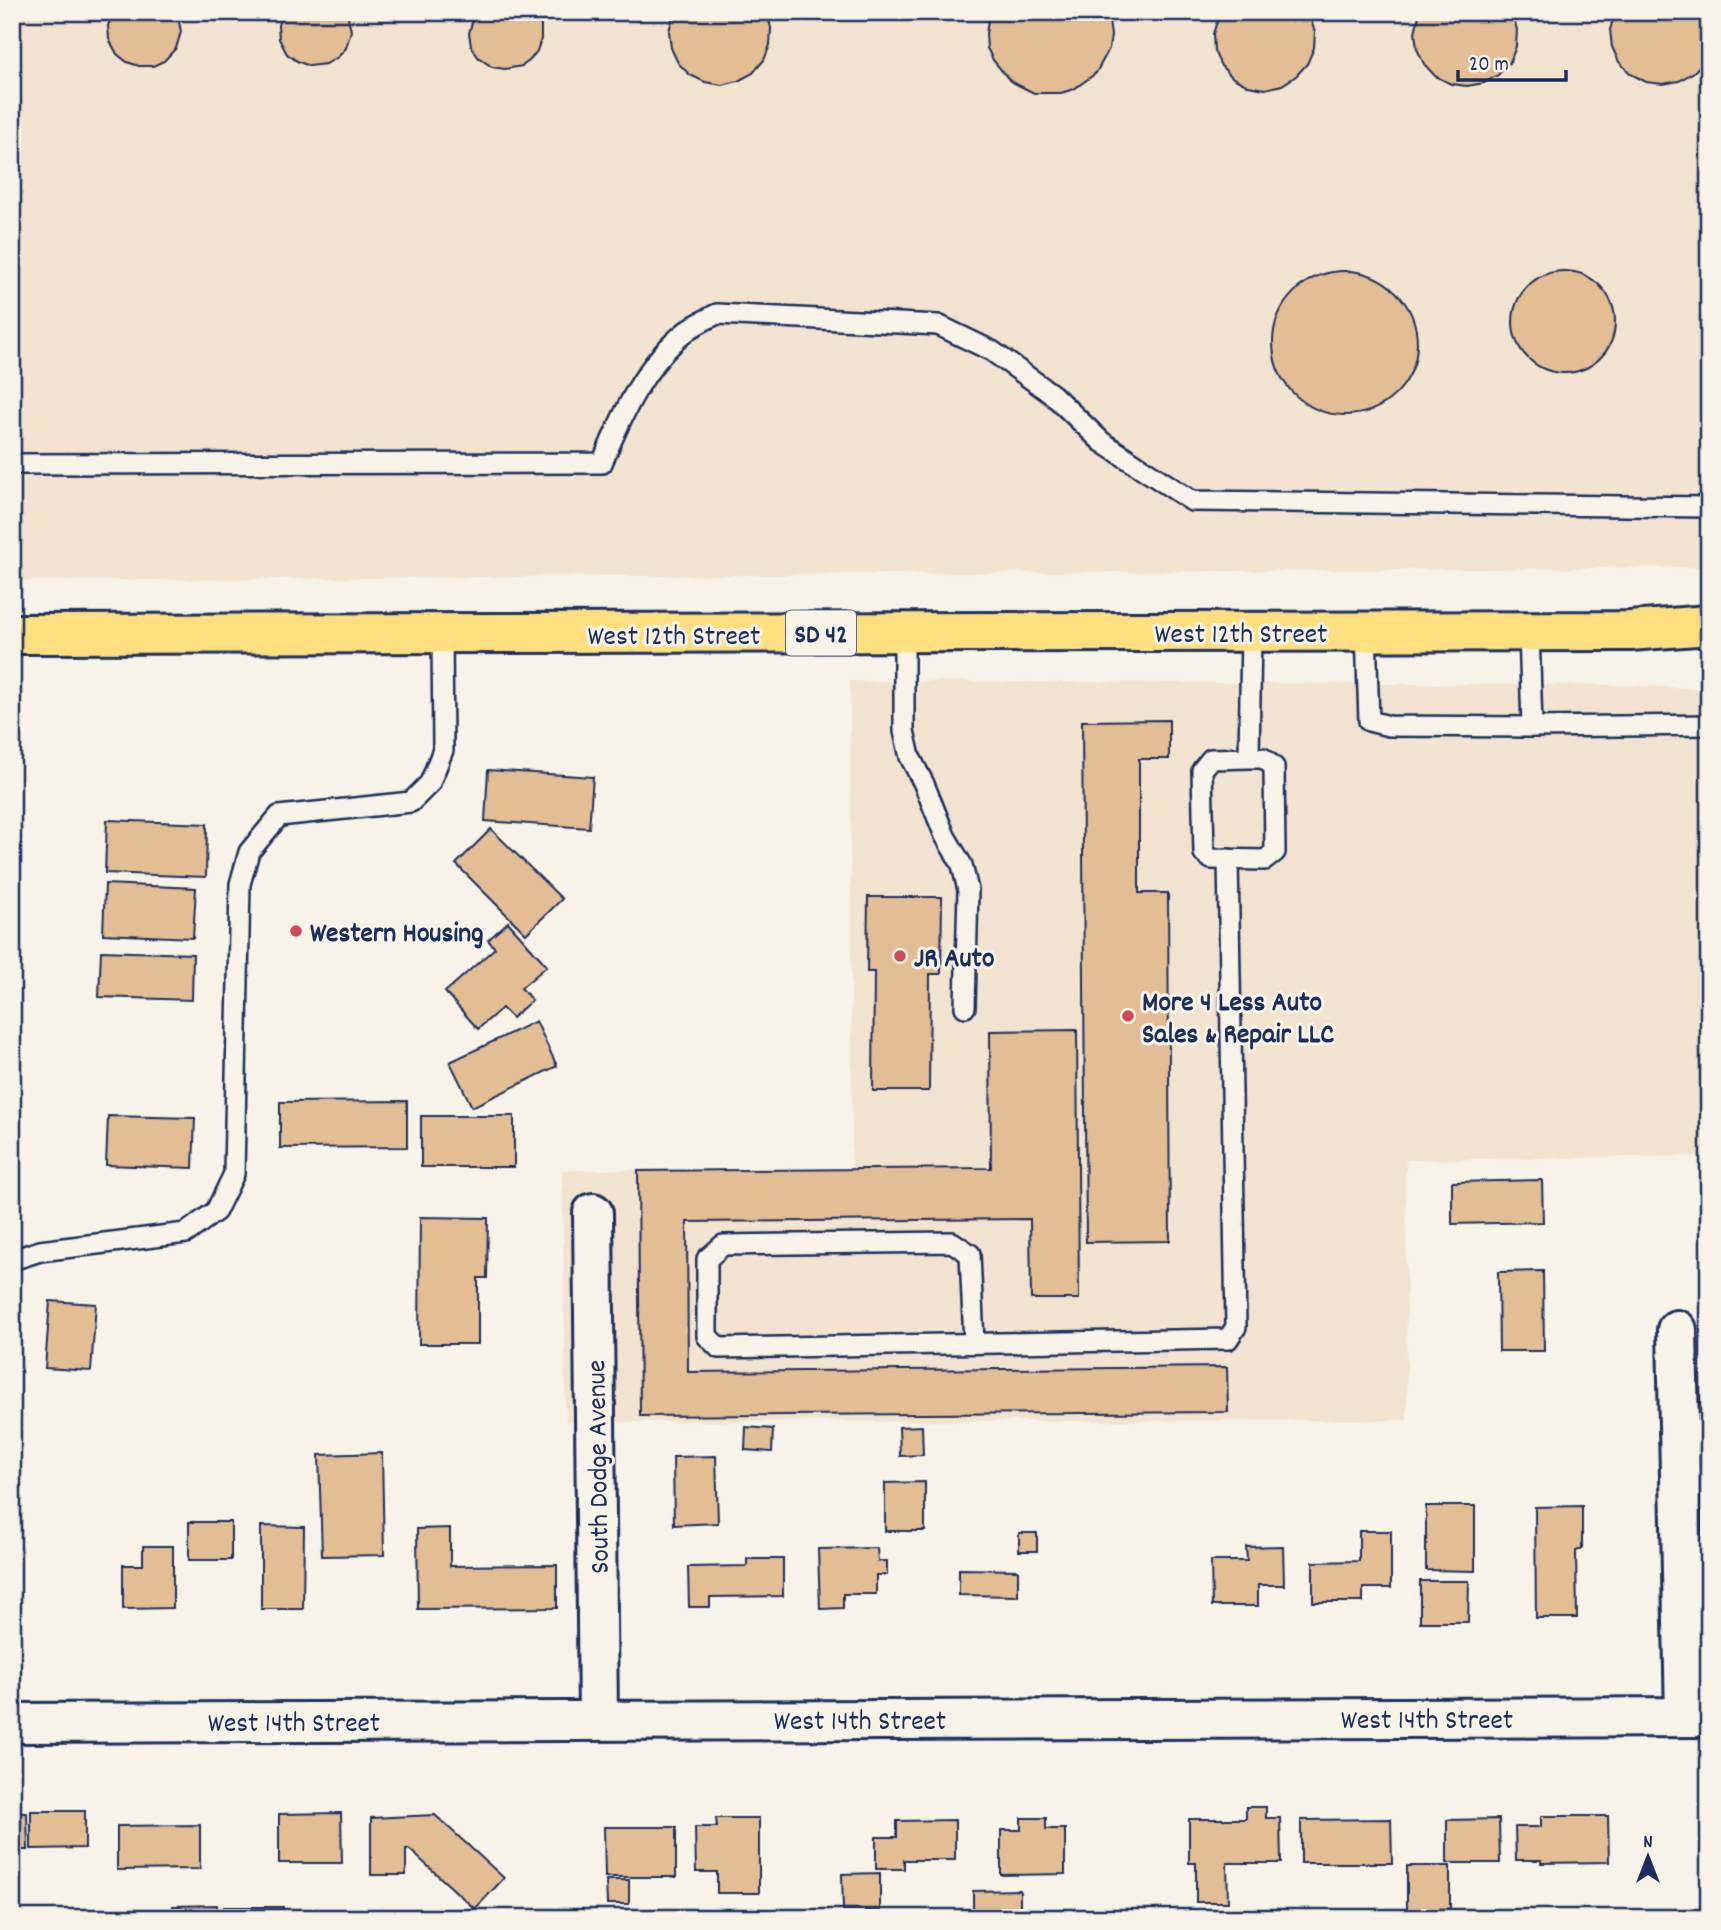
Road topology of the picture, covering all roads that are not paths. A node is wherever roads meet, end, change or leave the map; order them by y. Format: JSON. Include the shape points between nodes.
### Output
{"nodes":[{"id":1,"x":12,"y":464,"type":"edge"},
{"id":2,"x":1709,"y":507,"type":"edge"},
{"id":3,"x":1709,"y":625,"type":"edge"},
{"id":4,"x":1530,"y":631,"type":"junction"},
{"id":5,"x":1630,"y":631,"type":"junction"},
{"id":6,"x":1251,"y":632,"type":"junction"},
{"id":7,"x":1366,"y":632,"type":"junction"},
{"id":8,"x":904,"y":633,"type":"junction"},
{"id":9,"x":12,"y":634,"type":"edge"},
{"id":10,"x":442,"y":634,"type":"junction"},
{"id":11,"x":1709,"y":640,"type":"edge"},
{"id":12,"x":1709,"y":725,"type":"edge"},
{"id":13,"x":1532,"y":727,"type":"junction"},
{"id":14,"x":1249,"y":758,"type":"junction"},
{"id":15,"x":1228,"y":859,"type":"junction"},
{"id":16,"x":965,"y":1007,"type":"dead end"},
{"id":17,"x":593,"y":1213,"type":"dead end"},
{"id":18,"x":12,"y":1260,"type":"edge"},
{"id":19,"x":1677,"y":1329,"type":"dead end"},
{"id":20,"x":974,"y":1343,"type":"junction"},
{"id":21,"x":1697,"y":1717,"type":"edge"},
{"id":22,"x":598,"y":1720,"type":"junction"},
{"id":23,"x":12,"y":1723,"type":"edge"}],
"edges":[{"from":1,"to":2,"type":"lane","via":[[602,463],[629,400],[660,356],[689,329],[717,314],[938,325],[992,351],[1053,395],[1102,442],[1192,501]]},
{"from":3,"to":5,"type":"main road","name":"West 12th Street","number":"SD 42"},
{"from":4,"to":5,"type":"main road","name":"West 12th Street","number":"SD 42"},
{"from":4,"to":7,"type":"main road","name":"West 12th Street","number":"SD 42"},
{"from":4,"to":13,"type":"lane"},
{"from":5,"to":11,"type":"main road","name":"West 12th Street","number":"SD 42"},
{"from":6,"to":7,"type":"main road","name":"West 12th Street","number":"SD 42"},
{"from":6,"to":8,"type":"main road","name":"West 12th Street","number":"SD 42"},
{"from":6,"to":14,"type":"lane"},
{"from":7,"to":13,"type":"lane","via":[[1369,721],[1388,726]]},
{"from":8,"to":10,"type":"main road","name":"West 12th Street","number":"SD 42"},
{"from":8,"to":16,"type":"lane","via":[[904,731],[909,757],[962,865],[968,890]]},
{"from":9,"to":10,"type":"main road","name":"West 12th Street","number":"SD 42"},
{"from":10,"to":18,"type":"lane","via":[[443,750],[430,783],[411,802],[279,816],[249,852],[240,884],[234,1174],[216,1211],[186,1233],[40,1251]]},
{"from":12,"to":13,"type":"lane"},
{"from":14,"to":15,"type":"lane","via":[[1211,759],[1202,770],[1204,853],[1211,859]]},
{"from":14,"to":15,"type":"lane","via":[[1263,758],[1274,767],[1275,852],[1265,860]]},
{"from":15,"to":20,"type":"lane","via":[[1236,1326],[1228,1339]]},
{"from":17,"to":22,"type":"street","name":"South Dodge Avenue"},
{"from":19,"to":21,"type":"street"},
{"from":20,"to":20,"type":"lane","via":[[719,1348],[707,1336],[707,1259],[723,1245],[952,1242],[970,1254]]},
{"from":21,"to":22,"type":"street","name":"West 14th Street"},
{"from":22,"to":23,"type":"street","name":"West 14th Street"}]}
